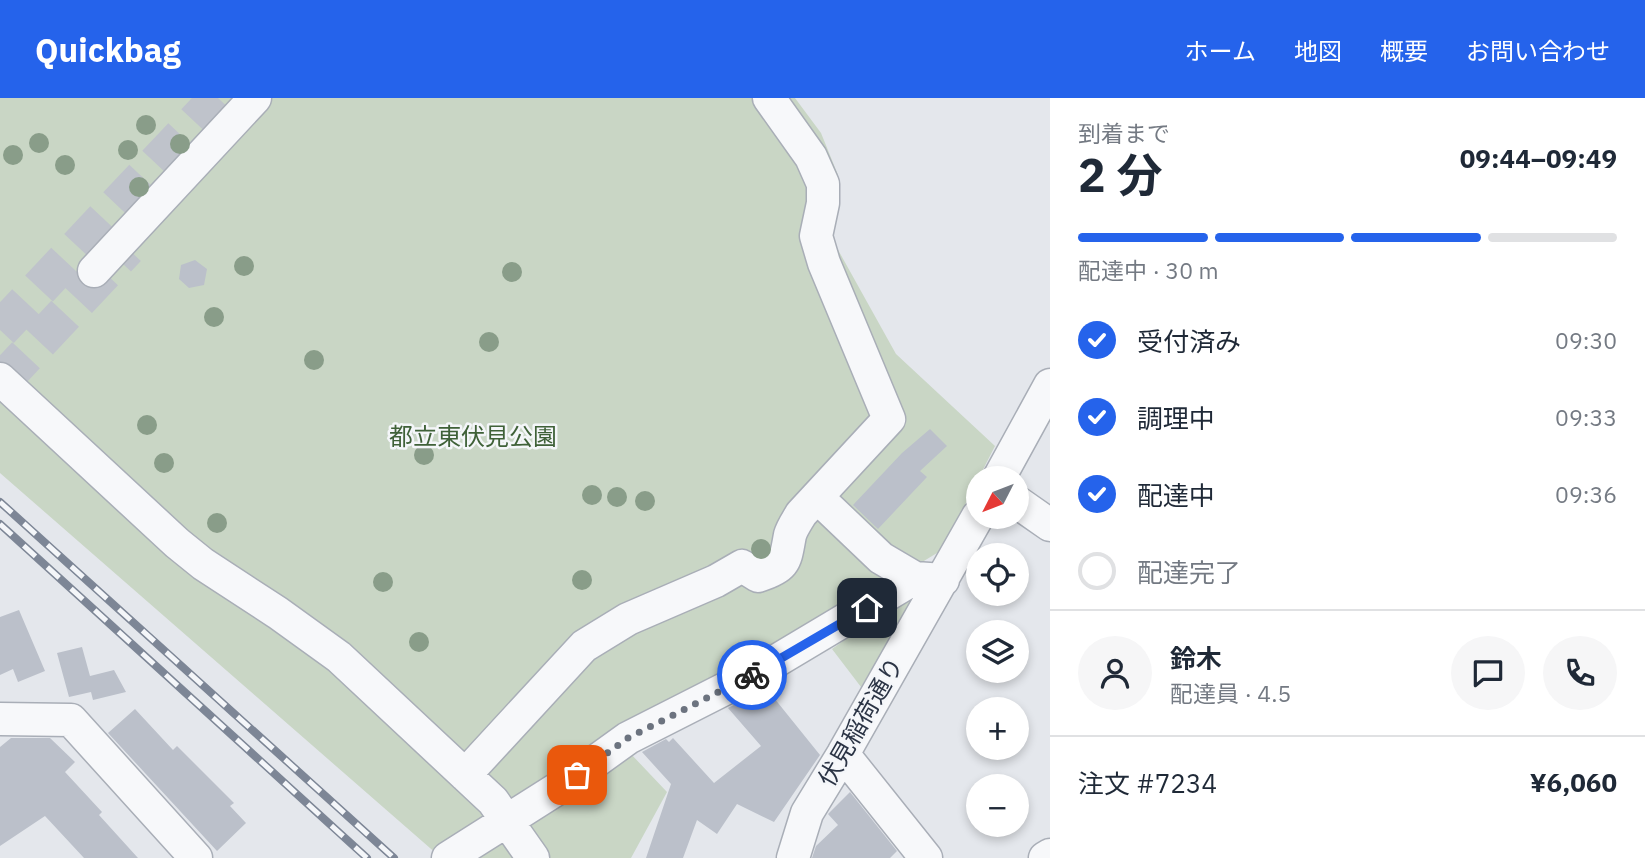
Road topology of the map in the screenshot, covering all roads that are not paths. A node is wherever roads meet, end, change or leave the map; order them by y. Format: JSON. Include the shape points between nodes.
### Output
{"nodes":[{"id":1,"x":255,"y":98,"type":"edge"},
{"id":2,"x":769,"y":98,"type":"edge"},
{"id":3,"x":94,"y":271,"type":"dead end"},
{"id":4,"x":0,"y":379,"type":"edge"},
{"id":5,"x":1050,"y":385,"type":"edge"},
{"id":6,"x":1006,"y":466,"type":"edge"},
{"id":7,"x":817,"y":498,"type":"junction"},
{"id":8,"x":1029,"y":511,"type":"edge"},
{"id":9,"x":1050,"y":526,"type":"edge"},
{"id":10,"x":968,"y":529,"type":"edge"},
{"id":11,"x":929,"y":579,"type":"junction"},
{"id":12,"x":0,"y":719,"type":"edge"},
{"id":13,"x":843,"y":754,"type":"junction"},
{"id":14,"x":465,"y":775,"type":"junction"},
{"id":15,"x":508,"y":820,"type":"junction"},
{"id":16,"x":1050,"y":855,"type":"edge"},
{"id":17,"x":196,"y":858,"type":"edge"},
{"id":18,"x":448,"y":858,"type":"edge"},
{"id":19,"x":533,"y":858,"type":"edge"},
{"id":20,"x":793,"y":858,"type":"edge"},
{"id":21,"x":926,"y":858,"type":"edge"},
{"id":22,"x":1045,"y":858,"type":"edge"}],
"edges":[{"from":1,"to":3,"type":"street"},
{"from":2,"to":7,"type":"street","via":[[811,157],[823,184],[816,236],[889,419]]},
{"from":4,"to":14,"type":"street","via":[[177,543],[339,657]]},
{"from":5,"to":6,"type":"street"},
{"from":7,"to":11,"type":"street","via":[[880,558]]},
{"from":7,"to":14,"type":"street","via":[[801,514],[791,532],[788,556],[774,571],[758,576],[742,566],[628,619],[584,646]]},
{"from":8,"to":9,"type":"street"},
{"from":10,"to":11,"type":"street","name":"伏見稲荷通り"},
{"from":11,"to":13,"type":"street","name":"伏見稲荷通り"},
{"from":11,"to":15,"type":"street","via":[[628,738]]},
{"from":12,"to":17,"type":"street","via":[[71,720]]},
{"from":13,"to":20,"type":"street","name":"伏見稲荷通り","via":[[807,813]]},
{"from":13,"to":21,"type":"street"},
{"from":14,"to":15,"type":"street"},
{"from":15,"to":18,"type":"street"},
{"from":15,"to":19,"type":"street"},
{"from":16,"to":22,"type":"street"}]}
